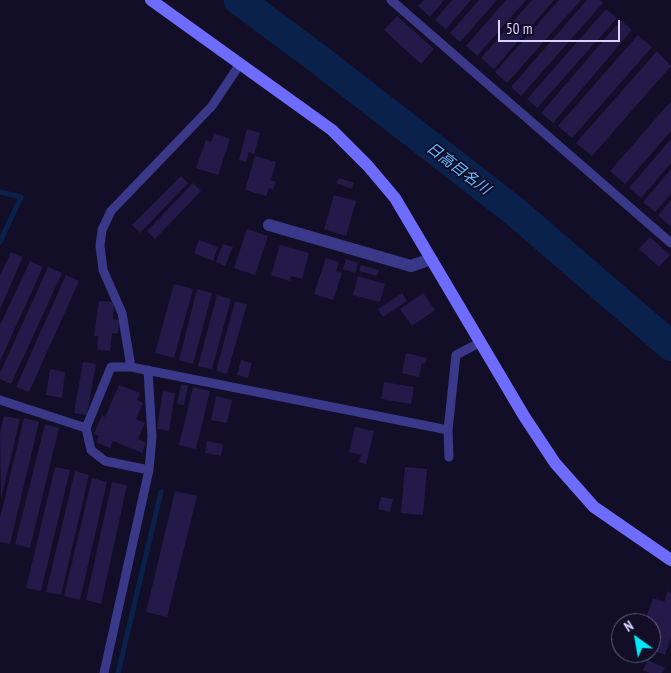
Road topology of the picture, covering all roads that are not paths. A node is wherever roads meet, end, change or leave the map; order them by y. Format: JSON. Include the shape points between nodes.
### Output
{"nodes":[{"id":1,"x":151,"y":0,"type":"edge"},
{"id":2,"x":391,"y":0,"type":"edge"},
{"id":3,"x":240,"y":64,"type":"junction"},
{"id":4,"x":269,"y":225,"type":"dead end"},
{"id":5,"x":671,"y":243,"type":"edge"},
{"id":6,"x":431,"y":259,"type":"junction"},
{"id":7,"x":481,"y":342,"type":"junction"},
{"id":8,"x":131,"y":367,"type":"junction"},
{"id":9,"x":148,"y":370,"type":"junction"},
{"id":10,"x":0,"y":400,"type":"edge"},
{"id":11,"x":86,"y":428,"type":"junction"},
{"id":12,"x":448,"y":430,"type":"junction"},
{"id":13,"x":449,"y":457,"type":"dead end"},
{"id":14,"x":149,"y":470,"type":"junction"},
{"id":15,"x":671,"y":560,"type":"edge"},
{"id":16,"x":104,"y":673,"type":"edge"}],
"edges":[{"from":1,"to":3,"type":"street"},
{"from":2,"to":5,"type":"lane"},
{"from":3,"to":6,"type":"street","via":[[332,130],[368,166],[395,198]]},
{"from":3,"to":8,"type":"lane","via":[[212,106],[111,211],[102,230],[103,270],[122,313]]},
{"from":4,"to":6,"type":"street","via":[[411,266]]},
{"from":6,"to":7,"type":"street"},
{"from":7,"to":12,"type":"lane","via":[[456,355]]},
{"from":7,"to":15,"type":"street","via":[[555,463],[594,507]]},
{"from":8,"to":9,"type":"lane"},
{"from":8,"to":11,"type":"lane","via":[[111,367]]},
{"from":9,"to":12,"type":"lane"},
{"from":9,"to":14,"type":"lane","via":[[152,437]]},
{"from":10,"to":11,"type":"lane"},
{"from":11,"to":14,"type":"lane","via":[[90,450],[105,461]]},
{"from":12,"to":13,"type":"lane"},
{"from":14,"to":16,"type":"lane"}]}
